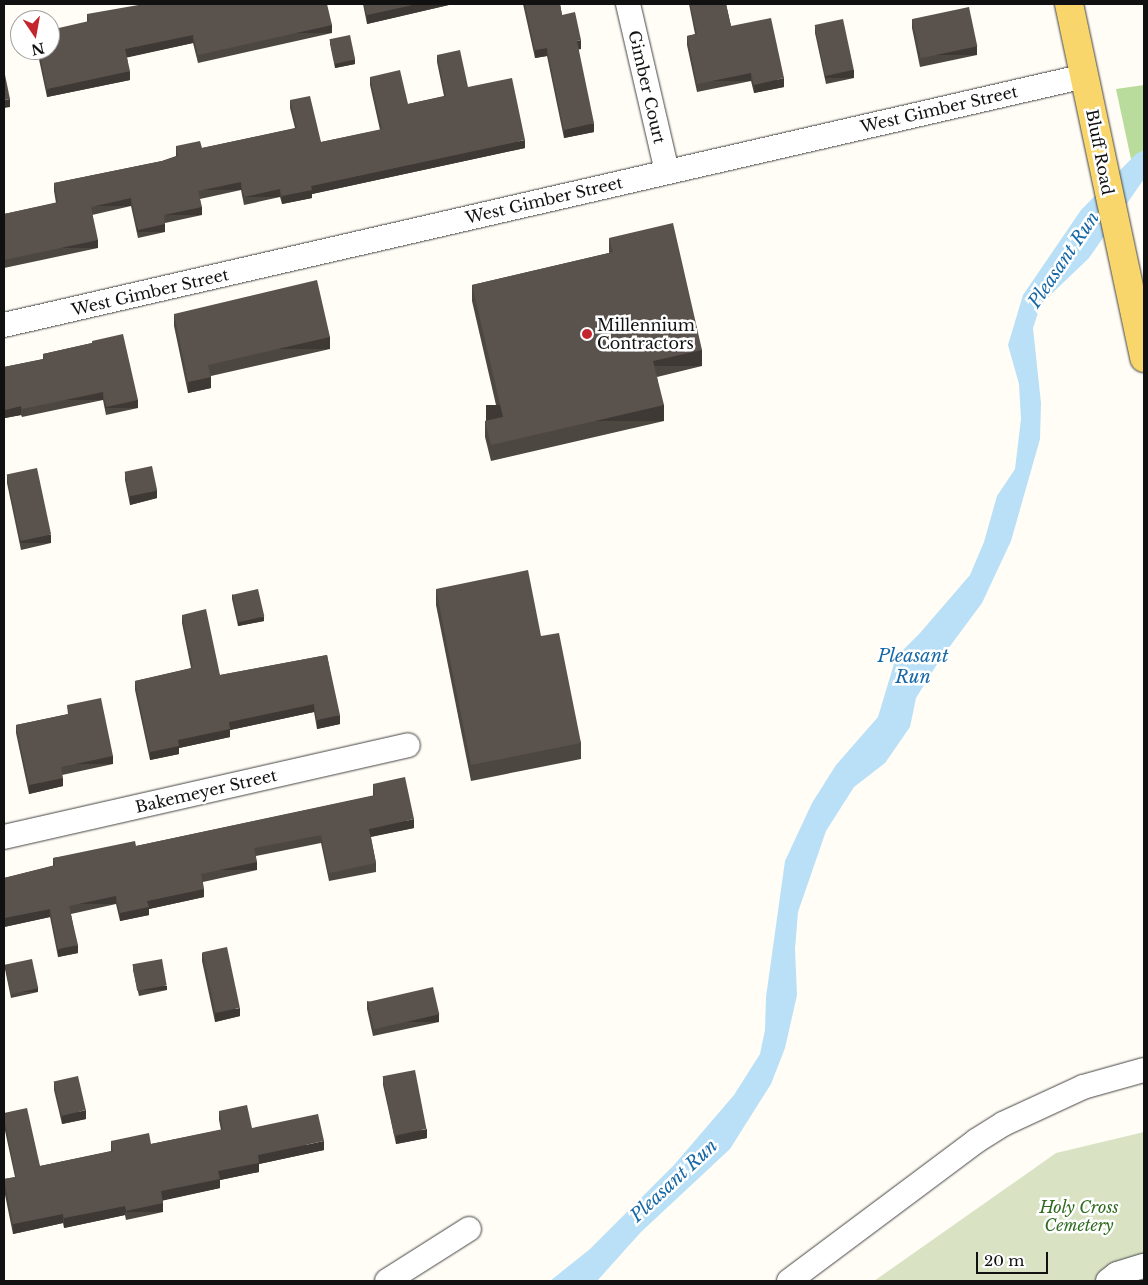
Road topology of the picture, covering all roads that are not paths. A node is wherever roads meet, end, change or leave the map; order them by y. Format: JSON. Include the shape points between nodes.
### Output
{"nodes":[{"id":1,"x":628,"y":4,"type":"edge"},
{"id":2,"x":1069,"y":4,"type":"edge"},
{"id":3,"x":1085,"y":76,"type":"junction"},
{"id":4,"x":666,"y":171,"type":"junction"},
{"id":5,"x":4,"y":325,"type":"edge"},
{"id":6,"x":1144,"y":358,"type":"edge"},
{"id":7,"x":408,"y":745,"type":"dead end"},
{"id":8,"x":4,"y":837,"type":"edge"},
{"id":9,"x":1144,"y":1070,"type":"edge"},
{"id":10,"x":469,"y":1229,"type":"dead end"},
{"id":11,"x":1144,"y":1266,"type":"edge"},
{"id":12,"x":387,"y":1281,"type":"edge"},
{"id":13,"x":790,"y":1281,"type":"edge"},
{"id":14,"x":1108,"y":1281,"type":"edge"}],
"edges":[{"from":1,"to":4,"type":"street","name":"Gimber Court"},
{"from":2,"to":3,"type":"main road","name":"Bluff Road"},
{"from":3,"to":4,"type":"street","name":"West Gimber Street"},
{"from":3,"to":6,"type":"main road","name":"Bluff Road"},
{"from":4,"to":5,"type":"street","name":"West Gimber Street"},
{"from":7,"to":8,"type":"street","name":"Bakemeyer Street"},
{"from":9,"to":13,"type":"street","via":[[1083,1087],[1003,1124]]},
{"from":10,"to":12,"type":"street"},
{"from":11,"to":14,"type":"street","via":[[1117,1274]]}]}
